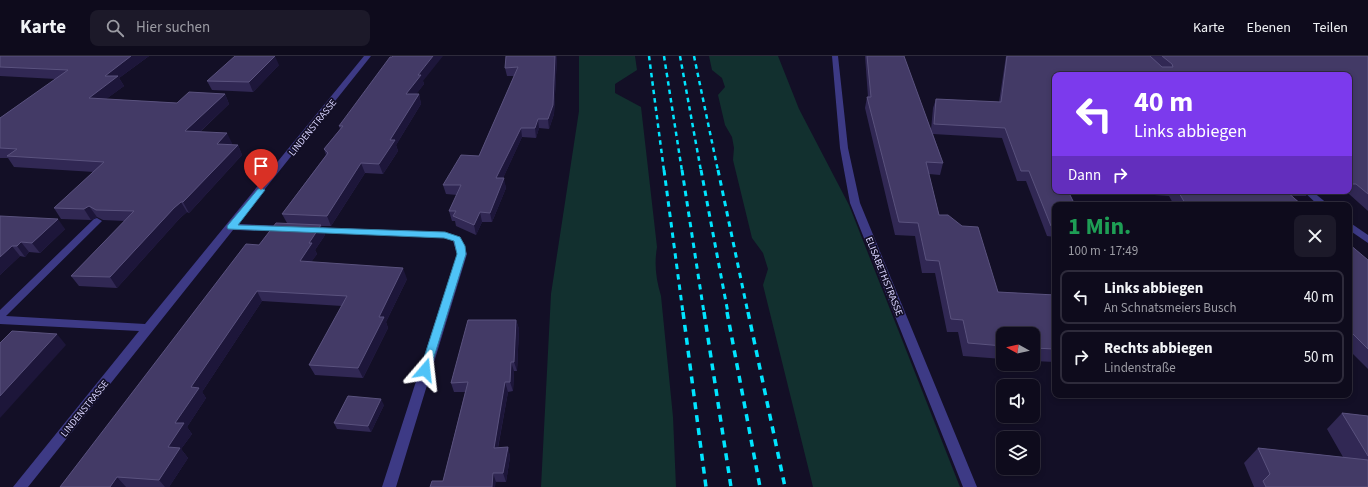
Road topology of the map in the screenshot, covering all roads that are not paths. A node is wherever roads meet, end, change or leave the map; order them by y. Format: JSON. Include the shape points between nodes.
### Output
{"nodes":[{"id":1,"x":368,"y":56,"type":"edge"},
{"id":2,"x":836,"y":56,"type":"edge"},
{"id":3,"x":1311,"y":194,"type":"edge"},
{"id":4,"x":1320,"y":202,"type":"edge"},
{"id":5,"x":97,"y":221,"type":"edge"},
{"id":6,"x":232,"y":227,"type":"junction"},
{"id":7,"x":1352,"y":227,"type":"edge"},
{"id":8,"x":1368,"y":240,"type":"edge"},
{"id":9,"x":0,"y":316,"type":"edge"},
{"id":10,"x":0,"y":320,"type":"edge"},
{"id":11,"x":149,"y":328,"type":"junction"},
{"id":12,"x":20,"y":487,"type":"edge"},
{"id":13,"x":389,"y":487,"type":"edge"},
{"id":14,"x":970,"y":487,"type":"edge"}],
"edges":[{"from":1,"to":6,"type":"street","name":"LINDENSTRASSE"},
{"from":2,"to":14,"type":"street","name":"ELISABETHSTRASSE","via":[[844,148],[855,203]]},
{"from":3,"to":4,"type":"street"},
{"from":5,"to":9,"type":"street"},
{"from":6,"to":11,"type":"street","name":"LINDENSTRASSE"},
{"from":6,"to":13,"type":"street","via":[[445,235],[457,240],[462,254]]},
{"from":7,"to":8,"type":"street"},
{"from":10,"to":11,"type":"street"},
{"from":11,"to":12,"type":"street","name":"LINDENSTRASSE"}]}
